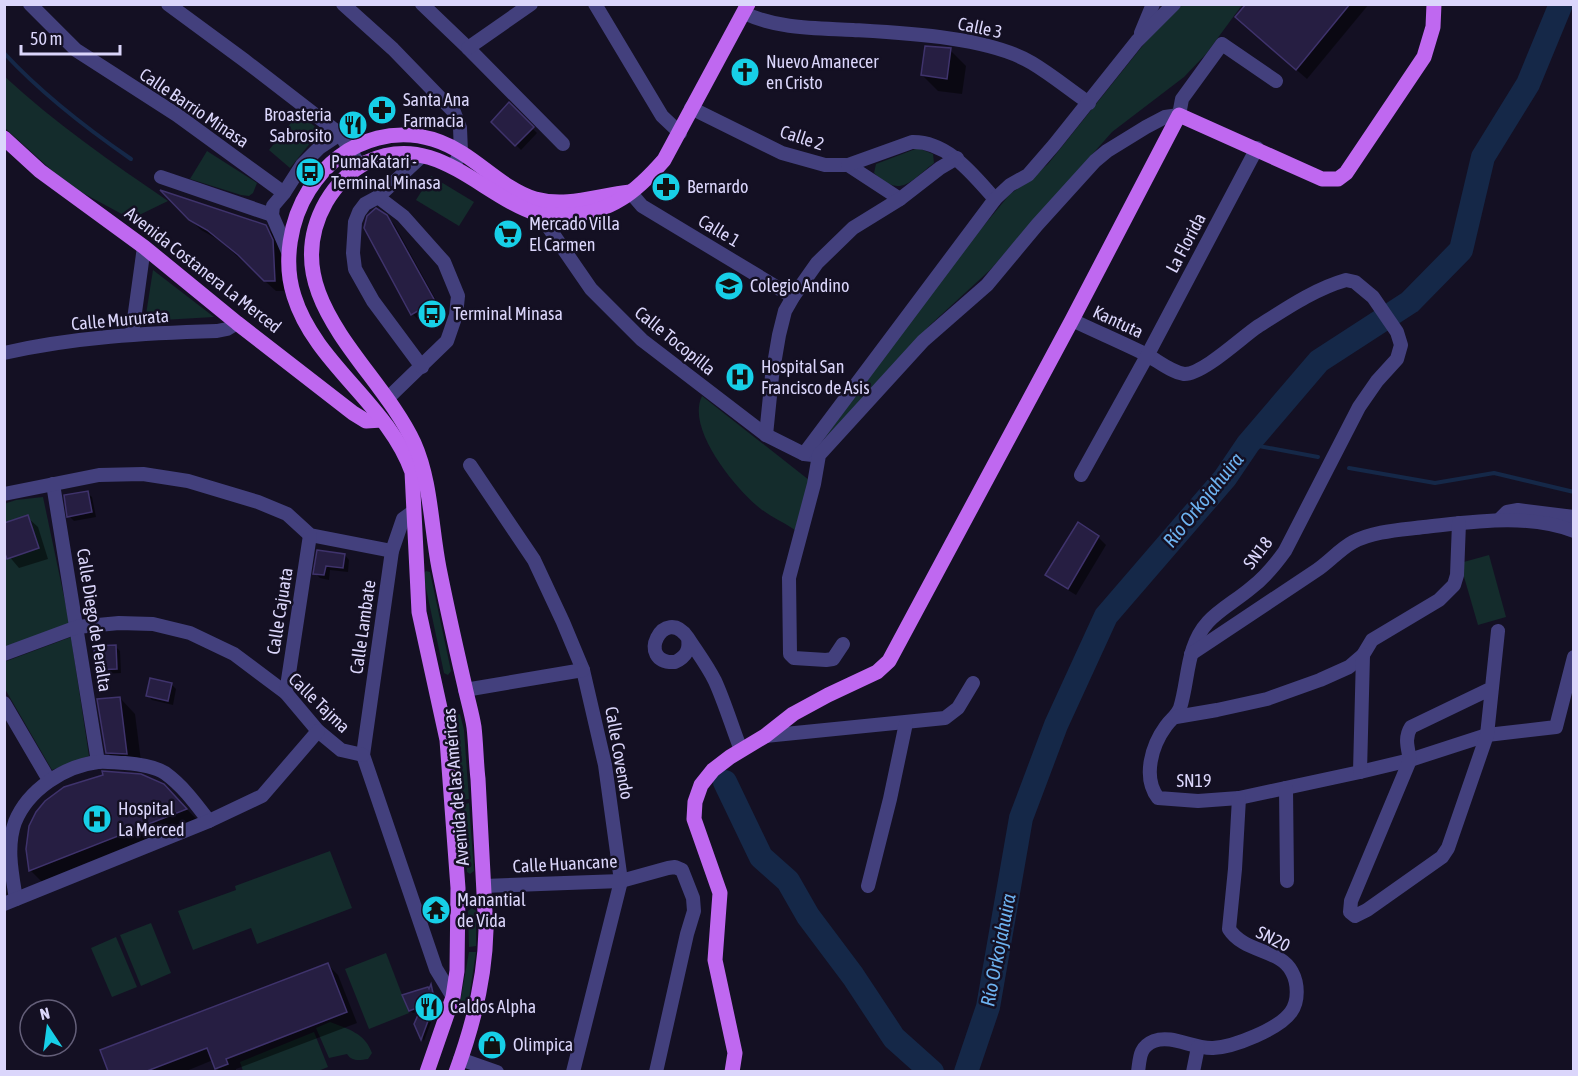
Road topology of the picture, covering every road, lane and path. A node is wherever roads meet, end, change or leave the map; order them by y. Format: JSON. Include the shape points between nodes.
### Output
{"nodes":[{"id":1,"x":30,"y":4,"type":"edge"},
{"id":2,"x":168,"y":4,"type":"edge"},
{"id":3,"x":343,"y":4,"type":"edge"},
{"id":4,"x":422,"y":4,"type":"edge"},
{"id":5,"x":531,"y":4,"type":"edge"},
{"id":6,"x":595,"y":4,"type":"edge"},
{"id":7,"x":1153,"y":4,"type":"edge"},
{"id":8,"x":1174,"y":4,"type":"edge"},
{"id":9,"x":1434,"y":4,"type":"edge"},
{"id":10,"x":746,"y":9,"type":"edge"},
{"id":11,"x":1137,"y":41,"type":"junction"},
{"id":12,"x":468,"y":48,"type":"junction"},
{"id":13,"x":1276,"y":81,"type":"dead end"},
{"id":14,"x":1089,"y":103,"type":"junction"},
{"id":15,"x":691,"y":108,"type":"junction"},
{"id":16,"x":1179,"y":115,"type":"junction"},
{"id":17,"x":680,"y":133,"type":"junction"},
{"id":18,"x":340,"y":134,"type":"junction"},
{"id":19,"x":4,"y":138,"type":"edge"},
{"id":20,"x":426,"y":138,"type":"junction"},
{"id":21,"x":563,"y":144,"type":"dead end"},
{"id":22,"x":349,"y":148,"type":"junction"},
{"id":23,"x":1257,"y":148,"type":"junction"},
{"id":24,"x":461,"y":152,"type":"junction"},
{"id":25,"x":422,"y":156,"type":"junction"},
{"id":26,"x":957,"y":158,"type":"junction"},
{"id":27,"x":848,"y":165,"type":"junction"},
{"id":28,"x":360,"y":166,"type":"junction"},
{"id":29,"x":453,"y":166,"type":"junction"},
{"id":30,"x":161,"y":177,"type":"dead end"},
{"id":31,"x":630,"y":192,"type":"junction"},
{"id":32,"x":284,"y":193,"type":"junction"},
{"id":33,"x":378,"y":197,"type":"junction"},
{"id":34,"x":900,"y":199,"type":"junction"},
{"id":35,"x":995,"y":199,"type":"junction"},
{"id":36,"x":272,"y":215,"type":"junction"},
{"id":37,"x":540,"y":215,"type":"junction"},
{"id":38,"x":144,"y":246,"type":"junction"},
{"id":39,"x":289,"y":254,"type":"junction"},
{"id":40,"x":793,"y":297,"type":"junction"},
{"id":41,"x":1072,"y":320,"type":"junction"},
{"id":42,"x":237,"y":323,"type":"junction"},
{"id":43,"x":1398,"y":332,"type":"joint"},
{"id":44,"x":132,"y":334,"type":"junction"},
{"id":45,"x":4,"y":353,"type":"edge"},
{"id":46,"x":1147,"y":356,"type":"junction"},
{"id":47,"x":422,"y":367,"type":"junction"},
{"id":48,"x":359,"y":392,"type":"junction"},
{"id":49,"x":387,"y":399,"type":"junction"},
{"id":50,"x":382,"y":420,"type":"junction"},
{"id":51,"x":766,"y":435,"type":"junction"},
{"id":52,"x":804,"y":454,"type":"junction"},
{"id":53,"x":819,"y":455,"type":"junction"},
{"id":54,"x":470,"y":465,"type":"dead end"},
{"id":55,"x":1082,"y":475,"type":"dead end"},
{"id":56,"x":53,"y":484,"type":"junction"},
{"id":57,"x":4,"y":494,"type":"edge"},
{"id":58,"x":422,"y":510,"type":"junction"},
{"id":59,"x":1574,"y":517,"type":"edge"},
{"id":60,"x":1499,"y":520,"type":"junction"},
{"id":61,"x":1459,"y":523,"type":"junction"},
{"id":62,"x":1574,"y":531,"type":"edge"},
{"id":63,"x":310,"y":535,"type":"junction"},
{"id":64,"x":392,"y":551,"type":"junction"},
{"id":65,"x":77,"y":627,"type":"junction"},
{"id":66,"x":1498,"y":631,"type":"dead end"},
{"id":67,"x":688,"y":638,"type":"dead end"},
{"id":68,"x":843,"y":644,"type":"dead end"},
{"id":69,"x":4,"y":654,"type":"edge"},
{"id":70,"x":1191,"y":654,"type":"junction"},
{"id":71,"x":1363,"y":655,"type":"junction"},
{"id":72,"x":1574,"y":657,"type":"edge"},
{"id":73,"x":583,"y":670,"type":"junction"},
{"id":74,"x":973,"y":683,"type":"dead end"},
{"id":75,"x":1490,"y":689,"type":"junction"},
{"id":76,"x":465,"y":690,"type":"junction"},
{"id":77,"x":286,"y":693,"type":"junction"},
{"id":78,"x":438,"y":696,"type":"junction"},
{"id":79,"x":4,"y":703,"type":"edge"},
{"id":80,"x":1176,"y":717,"type":"junction"},
{"id":81,"x":9,"y":723,"type":"edge"},
{"id":82,"x":906,"y":723,"type":"junction"},
{"id":83,"x":318,"y":730,"type":"junction"},
{"id":84,"x":1487,"y":735,"type":"junction"},
{"id":85,"x":765,"y":736,"type":"junction"},
{"id":86,"x":741,"y":750,"type":"junction"},
{"id":87,"x":363,"y":755,"type":"junction"},
{"id":88,"x":1410,"y":760,"type":"junction"},
{"id":89,"x":98,"y":762,"type":"junction"},
{"id":90,"x":1360,"y":772,"type":"junction"},
{"id":91,"x":49,"y":780,"type":"junction"},
{"id":92,"x":1286,"y":788,"type":"junction"},
{"id":93,"x":1153,"y":790,"type":"joint"},
{"id":94,"x":1239,"y":798,"type":"junction"},
{"id":95,"x":209,"y":821,"type":"junction"},
{"id":96,"x":621,"y":881,"type":"junction"},
{"id":97,"x":1287,"y":881,"type":"dead end"},
{"id":98,"x":484,"y":886,"type":"junction"},
{"id":99,"x":868,"y":886,"type":"dead end"},
{"id":100,"x":458,"y":888,"type":"junction"},
{"id":101,"x":10,"y":902,"type":"edge"},
{"id":102,"x":453,"y":997,"type":"junction"},
{"id":103,"x":1198,"y":1047,"type":"junction"},
{"id":104,"x":435,"y":1050,"type":"junction"},
{"id":105,"x":458,"y":1065,"type":"edge"},
{"id":106,"x":427,"y":1071,"type":"edge"},
{"id":107,"x":497,"y":1071,"type":"edge"},
{"id":108,"x":573,"y":1071,"type":"edge"},
{"id":109,"x":656,"y":1071,"type":"edge"},
{"id":110,"x":732,"y":1071,"type":"edge"},
{"id":111,"x":1138,"y":1071,"type":"edge"},
{"id":112,"x":1193,"y":1071,"type":"edge"}],
"edges":[{"from":1,"to":32,"type":"street","name":"Calle Barrio Minasa","via":[[76,50],[177,115]]},
{"from":2,"to":18,"type":"street"},
{"from":3,"to":24,"type":"street","via":[[454,112],[460,128]]},
{"from":4,"to":12,"type":"street"},
{"from":5,"to":12,"type":"street"},
{"from":6,"to":17,"type":"street","via":[[662,116]]},
{"from":7,"to":11,"type":"street"},
{"from":8,"to":11,"type":"street"},
{"from":9,"to":23,"type":"main road","via":[[1433,27],[1424,57],[1346,173],[1322,179]]},
{"from":10,"to":14,"type":"street","name":"Calle 3","via":[[759,20],[783,25],[986,44],[1031,62]]},
{"from":10,"to":15,"type":"main road"},
{"from":11,"to":14,"type":"street"},
{"from":12,"to":21,"type":"street"},
{"from":13,"to":16,"type":"street","via":[[1222,44],[1182,99]]},
{"from":14,"to":35,"type":"street","via":[[1028,174]]},
{"from":15,"to":17,"type":"main road"},
{"from":15,"to":27,"type":"street","name":"Calle 2","via":[[782,153],[825,165]]},
{"from":16,"to":23,"type":"main road"},
{"from":16,"to":41,"type":"main road"},
{"from":16,"to":53,"type":"street","via":[[1146,127],[1095,161],[987,285],[923,341]]},
{"from":17,"to":31,"type":"main road","via":[[664,160]]},
{"from":18,"to":22,"type":"street"},
{"from":18,"to":32,"type":"street","via":[[302,165]]},
{"from":19,"to":38,"type":"main road","name":"Avenida Costanera La Merced","via":[[40,171]]},
{"from":20,"to":22,"type":"main road","via":[[398,135]]},
{"from":20,"to":24,"type":"main road"},
{"from":20,"to":25,"type":"main road"},
{"from":22,"to":28,"type":"street"},
{"from":22,"to":39,"type":"main road","name":"Avenida de las Américas","via":[[315,181],[305,197],[292,231]]},
{"from":23,"to":46,"type":"street","name":"La Florida"},
{"from":24,"to":29,"type":"street"},
{"from":24,"to":31,"type":"main road","via":[[506,184],[534,198],[577,202]]},
{"from":25,"to":28,"type":"main road","name":"Avenida de las Américas","via":[[378,157]]},
{"from":25,"to":29,"type":"main road","name":"Avenida de las Américas"},
{"from":25,"to":33,"type":"street"},
{"from":26,"to":27,"type":"street","via":[[921,141]]},
{"from":26,"to":34,"type":"street"},
{"from":26,"to":35,"type":"street"},
{"from":27,"to":34,"type":"street","name":"Calle 2"},
{"from":28,"to":49,"type":"main road","name":"Avenida de las Américas","via":[[338,184],[317,219],[312,238],[312,276],[327,314]]},
{"from":29,"to":37,"type":"main road","name":"Avenida de las Américas"},
{"from":30,"to":36,"type":"street"},
{"from":31,"to":37,"type":"main road","via":[[600,210]]},
{"from":31,"to":40,"type":"street","name":"Calle 1","via":[[642,206]]},
{"from":32,"to":36,"type":"street","via":[[273,206]]},
{"from":33,"to":47,"type":"street","via":[[365,204],[355,222],[355,269],[373,301]]},
{"from":33,"to":47,"type":"street","via":[[403,216],[444,262],[458,296],[447,340]]},
{"from":34,"to":40,"type":"street","via":[[853,228],[817,263]]},
{"from":35,"to":52,"type":"street"},
{"from":36,"to":39,"type":"street"},
{"from":37,"to":51,"type":"street","name":"Calle Tocopilla","via":[[606,306],[642,340]]},
{"from":38,"to":42,"type":"main road","name":"Avenida Costanera La Merced"},
{"from":38,"to":44,"type":"street"},
{"from":39,"to":48,"type":"main road","name":"Avenida de las Américas","via":[[294,294],[303,319]]},
{"from":40,"to":51,"type":"street","via":[[784,311],[779,335]]},
{"from":41,"to":46,"type":"street","name":"Kantuta"},
{"from":41,"to":85,"type":"main road","via":[[889,661],[877,672],[793,714]]},
{"from":42,"to":44,"type":"street","name":"Calle Mururata","via":[[218,331]]},
{"from":42,"to":50,"type":"main road","name":"Avenida Costanera La Merced","via":[[353,413],[366,421]]},
{"from":43,"to":46,"type":"street","name":"Kantuta","via":[[1373,297],[1355,282],[1346,280],[1297,303],[1192,373],[1175,371]]},
{"from":43,"to":70,"type":"street","name":"SN18","via":[[1401,345],[1397,359],[1359,407],[1285,551],[1252,588],[1208,622]]},
{"from":44,"to":45,"type":"street","name":"Calle Mururata"},
{"from":46,"to":55,"type":"street","name":"La Florida"},
{"from":47,"to":49,"type":"street"},
{"from":48,"to":49,"type":"main road"},
{"from":48,"to":50,"type":"main road","name":"Avenida de las Américas"},
{"from":49,"to":58,"type":"main road","name":"Avenida de las Américas","via":[[413,441],[421,463]]},
{"from":50,"to":58,"type":"main road","name":"Avenida de las Américas","via":[[404,454]]},
{"from":51,"to":52,"type":"street","name":"Calle Tocopilla"},
{"from":52,"to":53,"type":"street","name":"Calle Tocopilla"},
{"from":53,"to":68,"type":"street","via":[[789,578],[790,654],[794,658],[826,660]]},
{"from":54,"to":73,"type":"street","name":"Calle Covendo","via":[[534,560]]},
{"from":56,"to":57,"type":"street"},
{"from":56,"to":63,"type":"street","via":[[99,475],[143,474],[188,481],[287,514]]},
{"from":56,"to":65,"type":"street","name":"Calle Diego de Peralta"},
{"from":58,"to":64,"type":"street","name":"Calle Lambate","via":[[404,519]]},
{"from":58,"to":76,"type":"main road","name":"Avenida de las Américas","via":[[439,567]]},
{"from":58,"to":78,"type":"main road","name":"Avenida de las Américas","via":[[419,612]]},
{"from":59,"to":60,"type":"street","via":[[1518,510]]},
{"from":60,"to":61,"type":"street"},
{"from":60,"to":62,"type":"street"},
{"from":61,"to":70,"type":"street","via":[[1386,532],[1351,543],[1326,564]]},
{"from":61,"to":71,"type":"street","via":[[1454,585],[1439,600],[1372,640]]},
{"from":63,"to":64,"type":"street"},
{"from":63,"to":77,"type":"street","name":"Calle Cajuata"},
{"from":64,"to":87,"type":"street","name":"Calle Lambate"},
{"from":65,"to":69,"type":"street","name":"Calle Tajma"},
{"from":65,"to":77,"type":"street","name":"Calle Tajma","via":[[153,624],[190,633],[234,654]]},
{"from":65,"to":89,"type":"street","name":"Calle Diego de Peralta"},
{"from":66,"to":75,"type":"street"},
{"from":67,"to":86,"type":"street","via":[[715,682]]},
{"from":70,"to":80,"type":"street","name":"SN18"},
{"from":71,"to":80,"type":"street","via":[[1349,667],[1267,699]]},
{"from":71,"to":90,"type":"street"},
{"from":72,"to":84,"type":"street","name":"SN19","via":[[1556,728]]},
{"from":73,"to":76,"type":"street"},
{"from":73,"to":96,"type":"street","name":"Calle Covendo","via":[[605,765]]},
{"from":74,"to":82,"type":"street","via":[[958,708],[945,718]]},
{"from":75,"to":84,"type":"street"},
{"from":75,"to":88,"type":"street","via":[[1411,727],[1406,741]]},
{"from":76,"to":78,"type":"main road"},
{"from":76,"to":98,"type":"main road","name":"Avenida de las Américas","via":[[474,727]]},
{"from":77,"to":83,"type":"street","name":"Calle Tajma"},
{"from":78,"to":100,"type":"main road","name":"Avenida de las Américas","via":[[447,740]]},
{"from":79,"to":81,"type":"street"},
{"from":80,"to":93,"type":"street","name":"SN18","via":[[1157,742],[1151,761],[1149,778]]},
{"from":81,"to":91,"type":"street"},
{"from":82,"to":85,"type":"street"},
{"from":82,"to":99,"type":"street"},
{"from":83,"to":87,"type":"street","name":"Calle Tajma","via":[[341,750]]},
{"from":83,"to":95,"type":"street","via":[[262,796]]},
{"from":84,"to":88,"type":"street","name":"SN19"},
{"from":84,"to":88,"type":"street","via":[[1442,857],[1355,915],[1350,912],[1351,901]]},
{"from":85,"to":86,"type":"main road"},
{"from":86,"to":110,"type":"main road","via":[[713,770],[701,785],[694,819],[720,893],[715,960],[735,1053]]},
{"from":87,"to":102,"type":"street","via":[[435,969]]},
{"from":88,"to":90,"type":"street","name":"SN19"},
{"from":89,"to":91,"type":"street"},
{"from":89,"to":95,"type":"street","via":[[139,764],[163,772],[187,793]]},
{"from":90,"to":92,"type":"street","name":"SN19"},
{"from":91,"to":101,"type":"street","via":[[25,804],[15,822]]},
{"from":92,"to":94,"type":"street","name":"SN19"},
{"from":92,"to":97,"type":"street"},
{"from":93,"to":94,"type":"street","name":"SN19","via":[[1158,798],[1166,800]]},
{"from":94,"to":103,"type":"street","name":"SN20","via":[[1229,929],[1241,943],[1281,959],[1292,970],[1296,998],[1292,1011],[1283,1020],[1256,1035],[1232,1045]]},
{"from":95,"to":101,"type":"street"},
{"from":96,"to":98,"type":"street","name":"Calle Huancane"},
{"from":96,"to":108,"type":"street","name":"Calle Covendo"},
{"from":96,"to":109,"type":"street","name":"Calle Huancane","via":[[675,867],[682,870],[693,898],[694,912]]},
{"from":98,"to":100,"type":"main road"},
{"from":98,"to":105,"type":"main road","name":"Avenida de las Américas","via":[[484,968],[477,1009]]},
{"from":100,"to":102,"type":"main road","name":"Avenida de las Américas","via":[[458,971]]},
{"from":102,"to":104,"type":"main road","name":"Avenida de las Américas"},
{"from":103,"to":111,"type":"street","name":"SN20","via":[[1157,1040],[1141,1051]]},
{"from":103,"to":112,"type":"street"},
{"from":104,"to":105,"type":"main road"},
{"from":104,"to":106,"type":"main road","name":"Avenida de las Américas"},
{"from":105,"to":107,"type":"street"}]}
